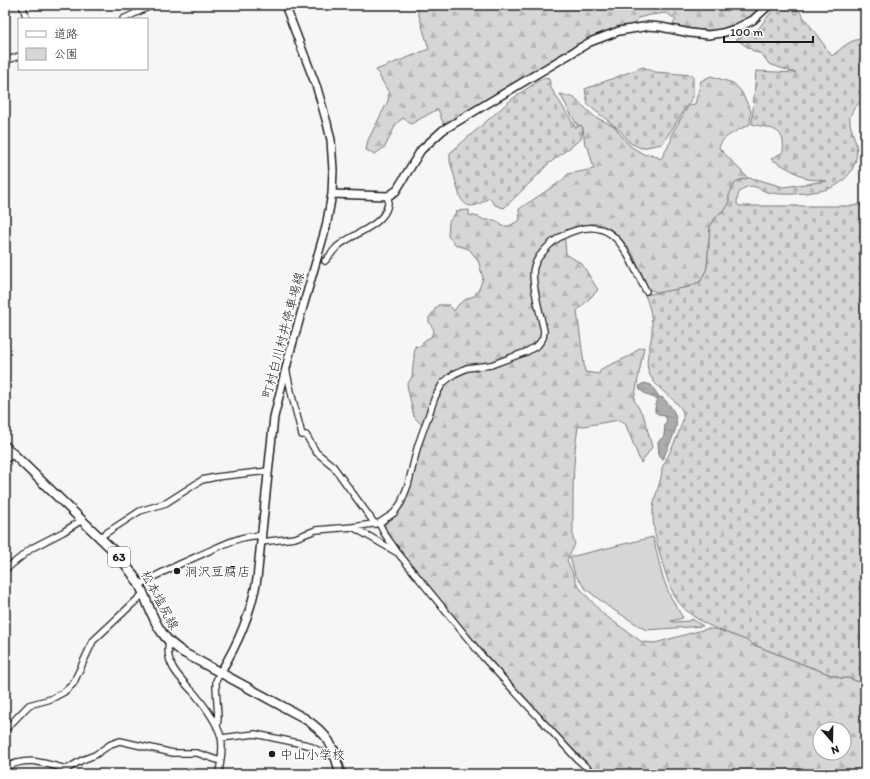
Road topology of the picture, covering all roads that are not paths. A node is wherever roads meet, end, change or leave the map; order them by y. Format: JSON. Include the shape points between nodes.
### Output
{"nodes":[{"id":1,"x":22,"y":5,"type":"edge"},
{"id":2,"x":153,"y":5,"type":"edge"},
{"id":3,"x":285,"y":5,"type":"edge"},
{"id":4,"x":769,"y":5,"type":"edge"},
{"id":5,"x":28,"y":18,"type":"edge"},
{"id":6,"x":125,"y":18,"type":"edge"},
{"id":7,"x":18,"y":56,"type":"edge"},
{"id":8,"x":5,"y":61,"type":"edge"},
{"id":9,"x":332,"y":194,"type":"junction"},
{"id":10,"x":388,"y":196,"type":"junction"},
{"id":11,"x":325,"y":261,"type":"dead end"},
{"id":12,"x":646,"y":292,"type":"dead end"},
{"id":13,"x":286,"y":367,"type":"junction"},
{"id":14,"x":5,"y":446,"type":"edge"},
{"id":15,"x":14,"y":454,"type":"junction"},
{"id":16,"x":5,"y":460,"type":"edge"},
{"id":17,"x":268,"y":471,"type":"junction"},
{"id":18,"x":82,"y":520,"type":"junction"},
{"id":19,"x":377,"y":524,"type":"junction"},
{"id":20,"x":353,"y":528,"type":"junction"},
{"id":21,"x":100,"y":537,"type":"junction"},
{"id":22,"x":262,"y":539,"type":"junction"},
{"id":23,"x":398,"y":553,"type":"junction"},
{"id":24,"x":5,"y":570,"type":"edge"},
{"id":25,"x":139,"y":585,"type":"junction"},
{"id":26,"x":143,"y":594,"type":"junction"},
{"id":27,"x":168,"y":641,"type":"junction"},
{"id":28,"x":220,"y":673,"type":"junction"},
{"id":29,"x":217,"y":727,"type":"junction"},
{"id":30,"x":5,"y":730,"type":"edge"},
{"id":31,"x":221,"y":738,"type":"junction"},
{"id":32,"x":336,"y":756,"type":"junction"},
{"id":33,"x":220,"y":761,"type":"junction"},
{"id":34,"x":5,"y":767,"type":"edge"},
{"id":35,"x":219,"y":774,"type":"edge"},
{"id":36,"x":340,"y":774,"type":"edge"},
{"id":37,"x":594,"y":774,"type":"edge"}],
"edges":[{"from":1,"to":5,"type":"street"},
{"from":2,"to":6,"type":"street"},
{"from":3,"to":9,"type":"main road","name":"町村白川村井停車場線","via":[[318,88],[327,123],[331,140]]},
{"from":4,"to":10,"type":"main road","via":[[753,20],[722,33],[708,35],[649,26],[619,31],[590,42],[443,130],[421,150],[396,191]]},
{"from":7,"to":8,"type":"street"},
{"from":9,"to":10,"type":"main road"},
{"from":9,"to":13,"type":"main road","name":"町村白川村井停車場線","via":[[326,227]]},
{"from":10,"to":11,"type":"street","via":[[386,211],[373,226],[338,246]]},
{"from":12,"to":19,"type":"street","via":[[622,245],[609,232],[595,227],[586,228],[574,231],[552,243],[534,267],[543,338],[538,345],[526,352],[491,365],[467,368],[443,383],[435,397],[418,445],[401,503],[394,513]]},
{"from":13,"to":17,"type":"main road","name":"町村白川村井停車場線","via":[[274,417]]},
{"from":13,"to":19,"type":"street","via":[[302,434],[306,435],[316,452],[333,466]]},
{"from":14,"to":15,"type":"main road","name":"松本塩尻線","number":"63"},
{"from":15,"to":16,"type":"street"},
{"from":15,"to":18,"type":"main road","name":"松本塩尻線","number":"63"},
{"from":17,"to":21,"type":"street","via":[[202,480],[166,503],[140,511]]},
{"from":17,"to":22,"type":"main road","name":"町村白川村井停車場線"},
{"from":18,"to":21,"type":"main road","name":"松本塩尻線","number":"63"},
{"from":18,"to":24,"type":"street","via":[[32,548]]},
{"from":19,"to":20,"type":"street"},
{"from":19,"to":23,"type":"street"},
{"from":20,"to":22,"type":"street","via":[[316,530],[294,538]]},
{"from":20,"to":23,"type":"street"},
{"from":21,"to":25,"type":"main road","name":"松本塩尻線","number":"63","via":[[126,565]]},
{"from":22,"to":25,"type":"street","via":[[246,537],[220,546],[160,572]]},
{"from":22,"to":28,"type":"main road","name":"町村白川村井停車場線","via":[[253,600],[244,627]]},
{"from":23,"to":37,"type":"street","via":[[483,657],[577,759]]},
{"from":25,"to":26,"type":"main road","name":"松本塩尻線","number":"63"},
{"from":26,"to":27,"type":"main road","name":"松本塩尻線","number":"63"},
{"from":26,"to":30,"type":"street","via":[[93,641],[73,684],[51,699],[29,705]]},
{"from":27,"to":28,"type":"main road","name":"松本塩尻線","number":"63"},
{"from":27,"to":29,"type":"street","via":[[170,663],[175,672],[195,694]]},
{"from":28,"to":29,"type":"street","via":[[216,681]]},
{"from":28,"to":32,"type":"main road","name":"松本塩尻線","number":"63","via":[[319,728],[327,737]]},
{"from":29,"to":31,"type":"street"},
{"from":31,"to":32,"type":"street","via":[[256,734],[308,745],[327,755]]},
{"from":31,"to":33,"type":"street"},
{"from":32,"to":36,"type":"main road","name":"松本塩尻線","number":"63"},
{"from":33,"to":34,"type":"street","via":[[197,753],[173,754],[120,741],[67,769],[32,760]]},
{"from":33,"to":35,"type":"street"}]}
